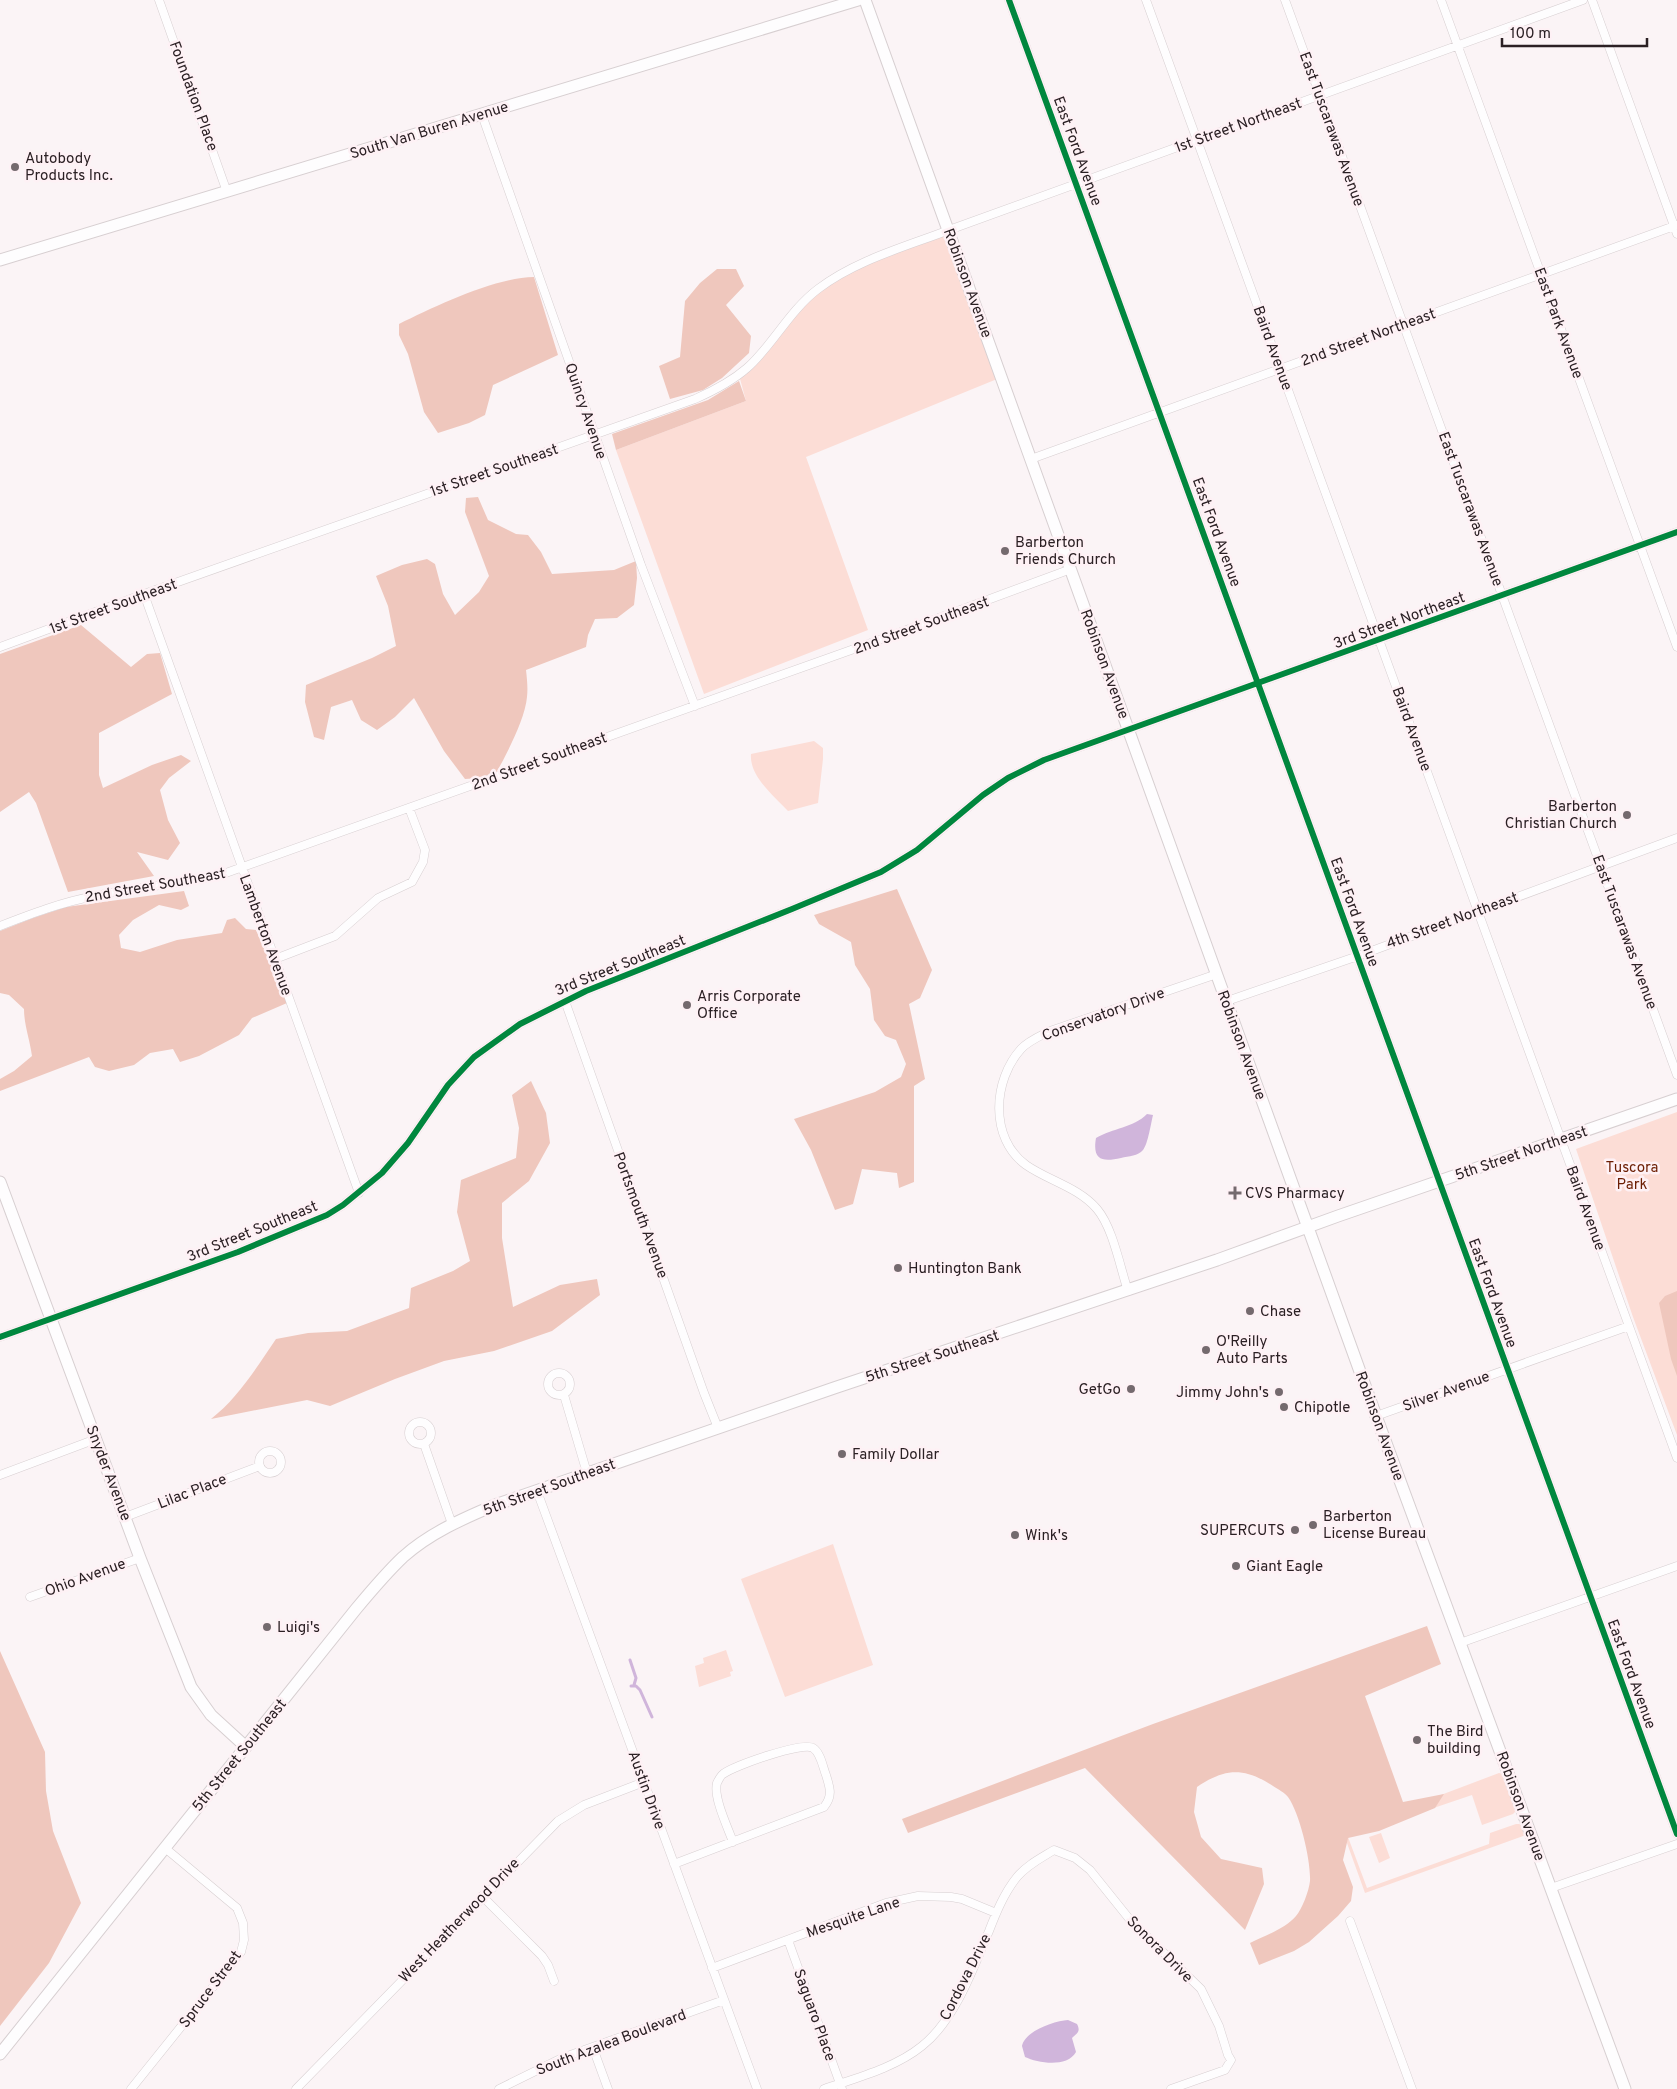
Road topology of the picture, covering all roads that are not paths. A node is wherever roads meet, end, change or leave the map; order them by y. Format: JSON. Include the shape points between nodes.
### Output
{"nodes":[{"id":1,"x":160,"y":0,"type":"edge"},
{"id":2,"x":858,"y":0,"type":"edge"},
{"id":3,"x":865,"y":0,"type":"edge"},
{"id":4,"x":1009,"y":0,"type":"edge"},
{"id":5,"x":1146,"y":0,"type":"edge"},
{"id":6,"x":1285,"y":0,"type":"edge"},
{"id":7,"x":1441,"y":0,"type":"edge"},
{"id":8,"x":1583,"y":0,"type":"edge"},
{"id":9,"x":1592,"y":0,"type":"edge"},
{"id":10,"x":1458,"y":46,"type":"junction"},
{"id":11,"x":1320,"y":95,"type":"junction"},
{"id":12,"x":482,"y":115,"type":"junction"},
{"id":13,"x":1197,"y":140,"type":"junction"},
{"id":14,"x":1076,"y":184,"type":"junction"},
{"id":15,"x":227,"y":192,"type":"junction"},
{"id":16,"x":1676,"y":228,"type":"edge"},
{"id":17,"x":949,"y":230,"type":"junction"},
{"id":18,"x":0,"y":260,"type":"edge"},
{"id":19,"x":1542,"y":275,"type":"junction"},
{"id":20,"x":1404,"y":324,"type":"junction"},
{"id":21,"x":1280,"y":369,"type":"junction"},
{"id":22,"x":1160,"y":413,"type":"junction"},
{"id":23,"x":594,"y":435,"type":"junction"},
{"id":24,"x":1032,"y":460,"type":"junction"},
{"id":25,"x":1677,"y":532,"type":"edge"},
{"id":26,"x":1640,"y":546,"type":"junction"},
{"id":27,"x":1071,"y":569,"type":"junction"},
{"id":28,"x":144,"y":594,"type":"junction"},
{"id":29,"x":1502,"y":595,"type":"junction"},
{"id":30,"x":1379,"y":640,"type":"junction"},
{"id":31,"x":0,"y":647,"type":"edge"},
{"id":32,"x":1677,"y":647,"type":"edge"},
{"id":33,"x":1258,"y":684,"type":"junction"},
{"id":34,"x":695,"y":706,"type":"junction"},
{"id":35,"x":1129,"y":731,"type":"junction"},
{"id":36,"x":409,"y":808,"type":"junction"},
{"id":37,"x":1677,"y":838,"type":"edge"},
{"id":38,"x":1601,"y":866,"type":"junction"},
{"id":39,"x":242,"y":868,"type":"junction"},
{"id":40,"x":1478,"y":910,"type":"junction"},
{"id":41,"x":0,"y":926,"type":"edge"},
{"id":42,"x":1358,"y":956,"type":"junction"},
{"id":43,"x":275,"y":959,"type":"junction"},
{"id":44,"x":1217,"y":974,"type":"junction"},
{"id":45,"x":565,"y":1001,"type":"junction"},
{"id":46,"x":1226,"y":1001,"type":"junction"},
{"id":47,"x":1677,"y":1075,"type":"edge"},
{"id":48,"x":1677,"y":1099,"type":"edge"},
{"id":49,"x":1561,"y":1139,"type":"junction"},
{"id":50,"x":1440,"y":1181,"type":"junction"},
{"id":51,"x":0,"y":1182,"type":"edge"},
{"id":52,"x":359,"y":1193,"type":"junction"},
{"id":53,"x":3,"y":1199,"type":"edge"},
{"id":54,"x":1308,"y":1228,"type":"junction"},
{"id":55,"x":1128,"y":1291,"type":"junction"},
{"id":56,"x":50,"y":1318,"type":"junction"},
{"id":57,"x":1629,"y":1326,"type":"junction"},
{"id":58,"x":0,"y":1337,"type":"edge"},
{"id":59,"x":1508,"y":1369,"type":"junction"},
{"id":60,"x":564,"y":1395,"type":"dead end"},
{"id":61,"x":1376,"y":1416,"type":"junction"},
{"id":62,"x":718,"y":1428,"type":"junction"},
{"id":63,"x":96,"y":1439,"type":"junction"},
{"id":64,"x":424,"y":1444,"type":"dead end"},
{"id":65,"x":1677,"y":1458,"type":"edge"},
{"id":66,"x":260,"y":1466,"type":"dead end"},
{"id":67,"x":587,"y":1473,"type":"junction"},
{"id":68,"x":0,"y":1474,"type":"edge"},
{"id":69,"x":537,"y":1491,"type":"junction"},
{"id":70,"x":125,"y":1517,"type":"junction"},
{"id":71,"x":452,"y":1524,"type":"junction"},
{"id":72,"x":140,"y":1558,"type":"junction"},
{"id":73,"x":1677,"y":1566,"type":"edge"},
{"id":74,"x":30,"y":1597,"type":"dead end"},
{"id":75,"x":1591,"y":1597,"type":"junction"},
{"id":76,"x":1460,"y":1643,"type":"junction"},
{"id":77,"x":246,"y":1747,"type":"junction"},
{"id":78,"x":644,"y":1782,"type":"junction"},
{"id":79,"x":1677,"y":1834,"type":"edge"},
{"id":80,"x":733,"y":1842,"type":"junction"},
{"id":81,"x":1677,"y":1844,"type":"edge"},
{"id":82,"x":165,"y":1848,"type":"junction"},
{"id":83,"x":1054,"y":1850,"type":"joint"},
{"id":84,"x":674,"y":1864,"type":"junction"},
{"id":85,"x":1551,"y":1888,"type":"junction"},
{"id":86,"x":482,"y":1896,"type":"junction"},
{"id":87,"x":996,"y":1913,"type":"junction"},
{"id":88,"x":1350,"y":1921,"type":"dead end"},
{"id":89,"x":788,"y":1940,"type":"junction"},
{"id":90,"x":712,"y":1968,"type":"junction"},
{"id":91,"x":554,"y":1981,"type":"dead end"},
{"id":92,"x":724,"y":2000,"type":"junction"},
{"id":93,"x":593,"y":2048,"type":"junction"},
{"id":94,"x":0,"y":2054,"type":"edge"},
{"id":95,"x":841,"y":2086,"type":"edge"},
{"id":96,"x":131,"y":2089,"type":"edge"},
{"id":97,"x":296,"y":2089,"type":"edge"},
{"id":98,"x":499,"y":2089,"type":"edge"},
{"id":99,"x":608,"y":2089,"type":"edge"},
{"id":100,"x":757,"y":2089,"type":"edge"},
{"id":101,"x":824,"y":2089,"type":"edge"},
{"id":102,"x":1171,"y":2089,"type":"edge"},
{"id":103,"x":1412,"y":2089,"type":"edge"},
{"id":104,"x":1625,"y":2089,"type":"edge"}],
"edges":[{"from":1,"to":15,"type":"street","name":"Foundation Place"},
{"from":2,"to":12,"type":"main road","name":"South Van Buren Avenue"},
{"from":3,"to":17,"type":"main road","name":"Robinson Avenue"},
{"from":4,"to":14,"type":"street","name":"East Ford Avenue"},
{"from":5,"to":13,"type":"street","name":"Baird Avenue"},
{"from":6,"to":11,"type":"street","name":"East Tuscarawas Avenue"},
{"from":7,"to":10,"type":"street","name":"East Park Avenue"},
{"from":8,"to":10,"type":"street","name":"1st Street Northeast"},
{"from":9,"to":16,"type":"street"},
{"from":10,"to":11,"type":"street","name":"1st Street Northeast"},
{"from":10,"to":19,"type":"street","name":"East Park Avenue"},
{"from":11,"to":13,"type":"street","name":"1st Street Northeast"},
{"from":11,"to":20,"type":"street","name":"East Tuscarawas Avenue"},
{"from":12,"to":15,"type":"main road","name":"South Van Buren Avenue"},
{"from":12,"to":23,"type":"street","name":"Quincy Avenue"},
{"from":13,"to":14,"type":"street","name":"1st Street Northeast"},
{"from":13,"to":21,"type":"street","name":"Baird Avenue"},
{"from":14,"to":17,"type":"street","name":"1st Street Northeast"},
{"from":14,"to":22,"type":"street","name":"East Ford Avenue"},
{"from":15,"to":18,"type":"main road","name":"South Van Buren Avenue"},
{"from":16,"to":19,"type":"street","name":"2nd Street Northeast"},
{"from":17,"to":23,"type":"street","name":"1st Street Southeast","via":[[839,274],[804,301],[760,356],[726,384]]},
{"from":17,"to":24,"type":"main road","name":"Robinson Avenue"},
{"from":19,"to":20,"type":"street","name":"2nd Street Northeast"},
{"from":19,"to":26,"type":"street","name":"East Park Avenue"},
{"from":20,"to":21,"type":"street","name":"2nd Street Northeast"},
{"from":20,"to":29,"type":"street","name":"East Tuscarawas Avenue"},
{"from":21,"to":22,"type":"street","name":"2nd Street Northeast"},
{"from":21,"to":30,"type":"street","name":"Baird Avenue"},
{"from":22,"to":24,"type":"street","name":"2nd Street Northeast"},
{"from":22,"to":33,"type":"street","name":"East Ford Avenue"},
{"from":23,"to":28,"type":"street","name":"1st Street Southeast"},
{"from":23,"to":34,"type":"street","name":"Quincy Avenue"},
{"from":24,"to":27,"type":"main road","name":"Robinson Avenue"},
{"from":25,"to":26,"type":"street","name":"3rd Street Northeast"},
{"from":26,"to":29,"type":"street","name":"3rd Street Northeast"},
{"from":26,"to":32,"type":"street","name":"East Park Avenue"},
{"from":27,"to":34,"type":"street","name":"2nd Street Southeast"},
{"from":27,"to":35,"type":"main road","name":"Robinson Avenue"},
{"from":28,"to":31,"type":"street","name":"1st Street Southeast"},
{"from":28,"to":39,"type":"street","name":"Lamberton Avenue"},
{"from":29,"to":30,"type":"street","name":"3rd Street Northeast"},
{"from":29,"to":38,"type":"street","name":"East Tuscarawas Avenue"},
{"from":30,"to":33,"type":"street","name":"3rd Street Northeast"},
{"from":30,"to":40,"type":"street","name":"Baird Avenue"},
{"from":33,"to":35,"type":"street","name":"3rd Street Northeast"},
{"from":33,"to":42,"type":"street","name":"East Ford Avenue"},
{"from":34,"to":36,"type":"street","name":"2nd Street Southeast"},
{"from":35,"to":44,"type":"main road","name":"Robinson Avenue"},
{"from":35,"to":45,"type":"street","name":"3rd Street Southeast","via":[[1044,760],[1008,778],[917,850],[882,872]]},
{"from":36,"to":39,"type":"street","name":"2nd Street Southeast"},
{"from":36,"to":43,"type":"street","via":[[424,850],[423,862],[412,882],[378,898],[335,936]]},
{"from":37,"to":38,"type":"street","name":"4th Street Northeast"},
{"from":38,"to":40,"type":"street","name":"4th Street Northeast"},
{"from":38,"to":47,"type":"street","name":"East Tuscarawas Avenue"},
{"from":39,"to":41,"type":"street","name":"2nd Street Southeast","via":[[198,880],[93,896]]},
{"from":39,"to":43,"type":"street","name":"Lamberton Avenue"},
{"from":40,"to":42,"type":"street","name":"4th Street Northeast"},
{"from":40,"to":49,"type":"street","name":"Baird Avenue"},
{"from":42,"to":46,"type":"street","name":"4th Street Northeast"},
{"from":42,"to":50,"type":"street","name":"East Ford Avenue"},
{"from":43,"to":52,"type":"street","name":"Lamberton Avenue"},
{"from":44,"to":46,"type":"main road","name":"Robinson Avenue"},
{"from":44,"to":55,"type":"street","name":"Conservatory Drive","via":[[1050,1031],[1022,1048],[1004,1077],[999,1111],[1007,1140],[1025,1164],[1076,1190],[1098,1211]]},
{"from":45,"to":52,"type":"street","name":"3rd Street Southeast","via":[[520,1024],[474,1057],[448,1085],[398,1156]]},
{"from":45,"to":62,"type":"street","name":"Portsmouth Avenue"},
{"from":46,"to":54,"type":"main road","name":"Robinson Avenue"},
{"from":48,"to":49,"type":"main road","name":"5th Street Northeast"},
{"from":49,"to":50,"type":"main road","name":"5th Street Northeast"},
{"from":49,"to":57,"type":"street","name":"Baird Avenue"},
{"from":50,"to":54,"type":"main road","name":"5th Street Northeast"},
{"from":50,"to":59,"type":"street","name":"East Ford Avenue"},
{"from":51,"to":53,"type":"main road","name":"Snyder Avenue"},
{"from":52,"to":56,"type":"street","name":"3rd Street Southeast","via":[[327,1215],[295,1230]]},
{"from":53,"to":56,"type":"main road","name":"Snyder Avenue"},
{"from":54,"to":55,"type":"main road","name":"5th Street Southeast"},
{"from":54,"to":61,"type":"main road","name":"Robinson Avenue"},
{"from":55,"to":62,"type":"main road","name":"5th Street Southeast"},
{"from":56,"to":58,"type":"street","name":"3rd Street Southeast"},
{"from":56,"to":63,"type":"main road","name":"Snyder Avenue"},
{"from":57,"to":59,"type":"street","name":"Silver Avenue"},
{"from":57,"to":65,"type":"street","name":"Baird Avenue"},
{"from":59,"to":61,"type":"street","name":"Silver Avenue"},
{"from":59,"to":75,"type":"street","name":"East Ford Avenue"},
{"from":60,"to":67,"type":"street"},
{"from":61,"to":76,"type":"main road","name":"Robinson Avenue"},
{"from":62,"to":67,"type":"main road","name":"5th Street Southeast"},
{"from":63,"to":68,"type":"street"},
{"from":63,"to":70,"type":"main road","name":"Snyder Avenue"},
{"from":64,"to":71,"type":"street"},
{"from":66,"to":70,"type":"street","name":"Lilac Place"},
{"from":67,"to":69,"type":"main road","name":"5th Street Southeast"},
{"from":69,"to":71,"type":"main road","name":"5th Street Southeast"},
{"from":69,"to":78,"type":"street","name":"Austin Drive"},
{"from":70,"to":72,"type":"main road","name":"Snyder Avenue"},
{"from":71,"to":77,"type":"main road","name":"5th Street Southeast","via":[[417,1546],[391,1569]]},
{"from":72,"to":74,"type":"street","name":"Ohio Avenue"},
{"from":72,"to":77,"type":"main road","name":"Snyder Avenue","via":[[191,1687],[211,1716]]},
{"from":73,"to":75,"type":"street"},
{"from":75,"to":76,"type":"street"},
{"from":75,"to":79,"type":"street","name":"East Ford Avenue"},
{"from":76,"to":85,"type":"main road","name":"Robinson Avenue"},
{"from":77,"to":82,"type":"main road","name":"5th Street Southeast"},
{"from":78,"to":84,"type":"street","name":"Austin Drive"},
{"from":78,"to":86,"type":"street","name":"West Heatherwood Drive","via":[[584,1805],[565,1816]]},
{"from":80,"to":80,"type":"street","via":[[824,1807],[830,1800],[831,1790],[814,1748],[804,1746],[780,1751],[723,1774],[717,1784],[717,1797]]},
{"from":80,"to":84,"type":"street"},
{"from":81,"to":85,"type":"street"},
{"from":82,"to":94,"type":"main road","name":"5th Street Southeast"},
{"from":82,"to":96,"type":"street","name":"Spruce Street","via":[[236,1908],[243,1924],[244,1940],[240,1952]]},
{"from":83,"to":87,"type":"street","name":"Cordova Drive","via":[[1024,1869]]},
{"from":83,"to":102,"type":"street","name":"Sonora Drive","via":[[1075,1858],[1090,1870],[1131,1921],[1201,1989],[1231,2060],[1225,2070]]},
{"from":84,"to":90,"type":"street","name":"Austin Drive"},
{"from":85,"to":104,"type":"main road","name":"Robinson Avenue"},
{"from":86,"to":91,"type":"street","via":[[542,1956]]},
{"from":86,"to":97,"type":"street","name":"West Heatherwood Drive"},
{"from":87,"to":89,"type":"street","name":"Mesquite Lane","via":[[956,1898],[918,1896],[886,1903]]},
{"from":87,"to":95,"type":"street","name":"Cordova Drive","via":[[951,2012],[932,2037],[912,2053]]},
{"from":88,"to":103,"type":"street"},
{"from":89,"to":90,"type":"street","name":"Mesquite Lane"},
{"from":89,"to":95,"type":"street","name":"Saguaro Place"},
{"from":90,"to":92,"type":"street","name":"Austin Drive"},
{"from":92,"to":93,"type":"street","name":"South Azalea Boulevard"},
{"from":92,"to":100,"type":"street","name":"Austin Drive"},
{"from":93,"to":98,"type":"street","name":"South Azalea Boulevard","via":[[562,2058]]},
{"from":93,"to":99,"type":"street"},
{"from":95,"to":101,"type":"street","name":"Cordova Drive"}]}
